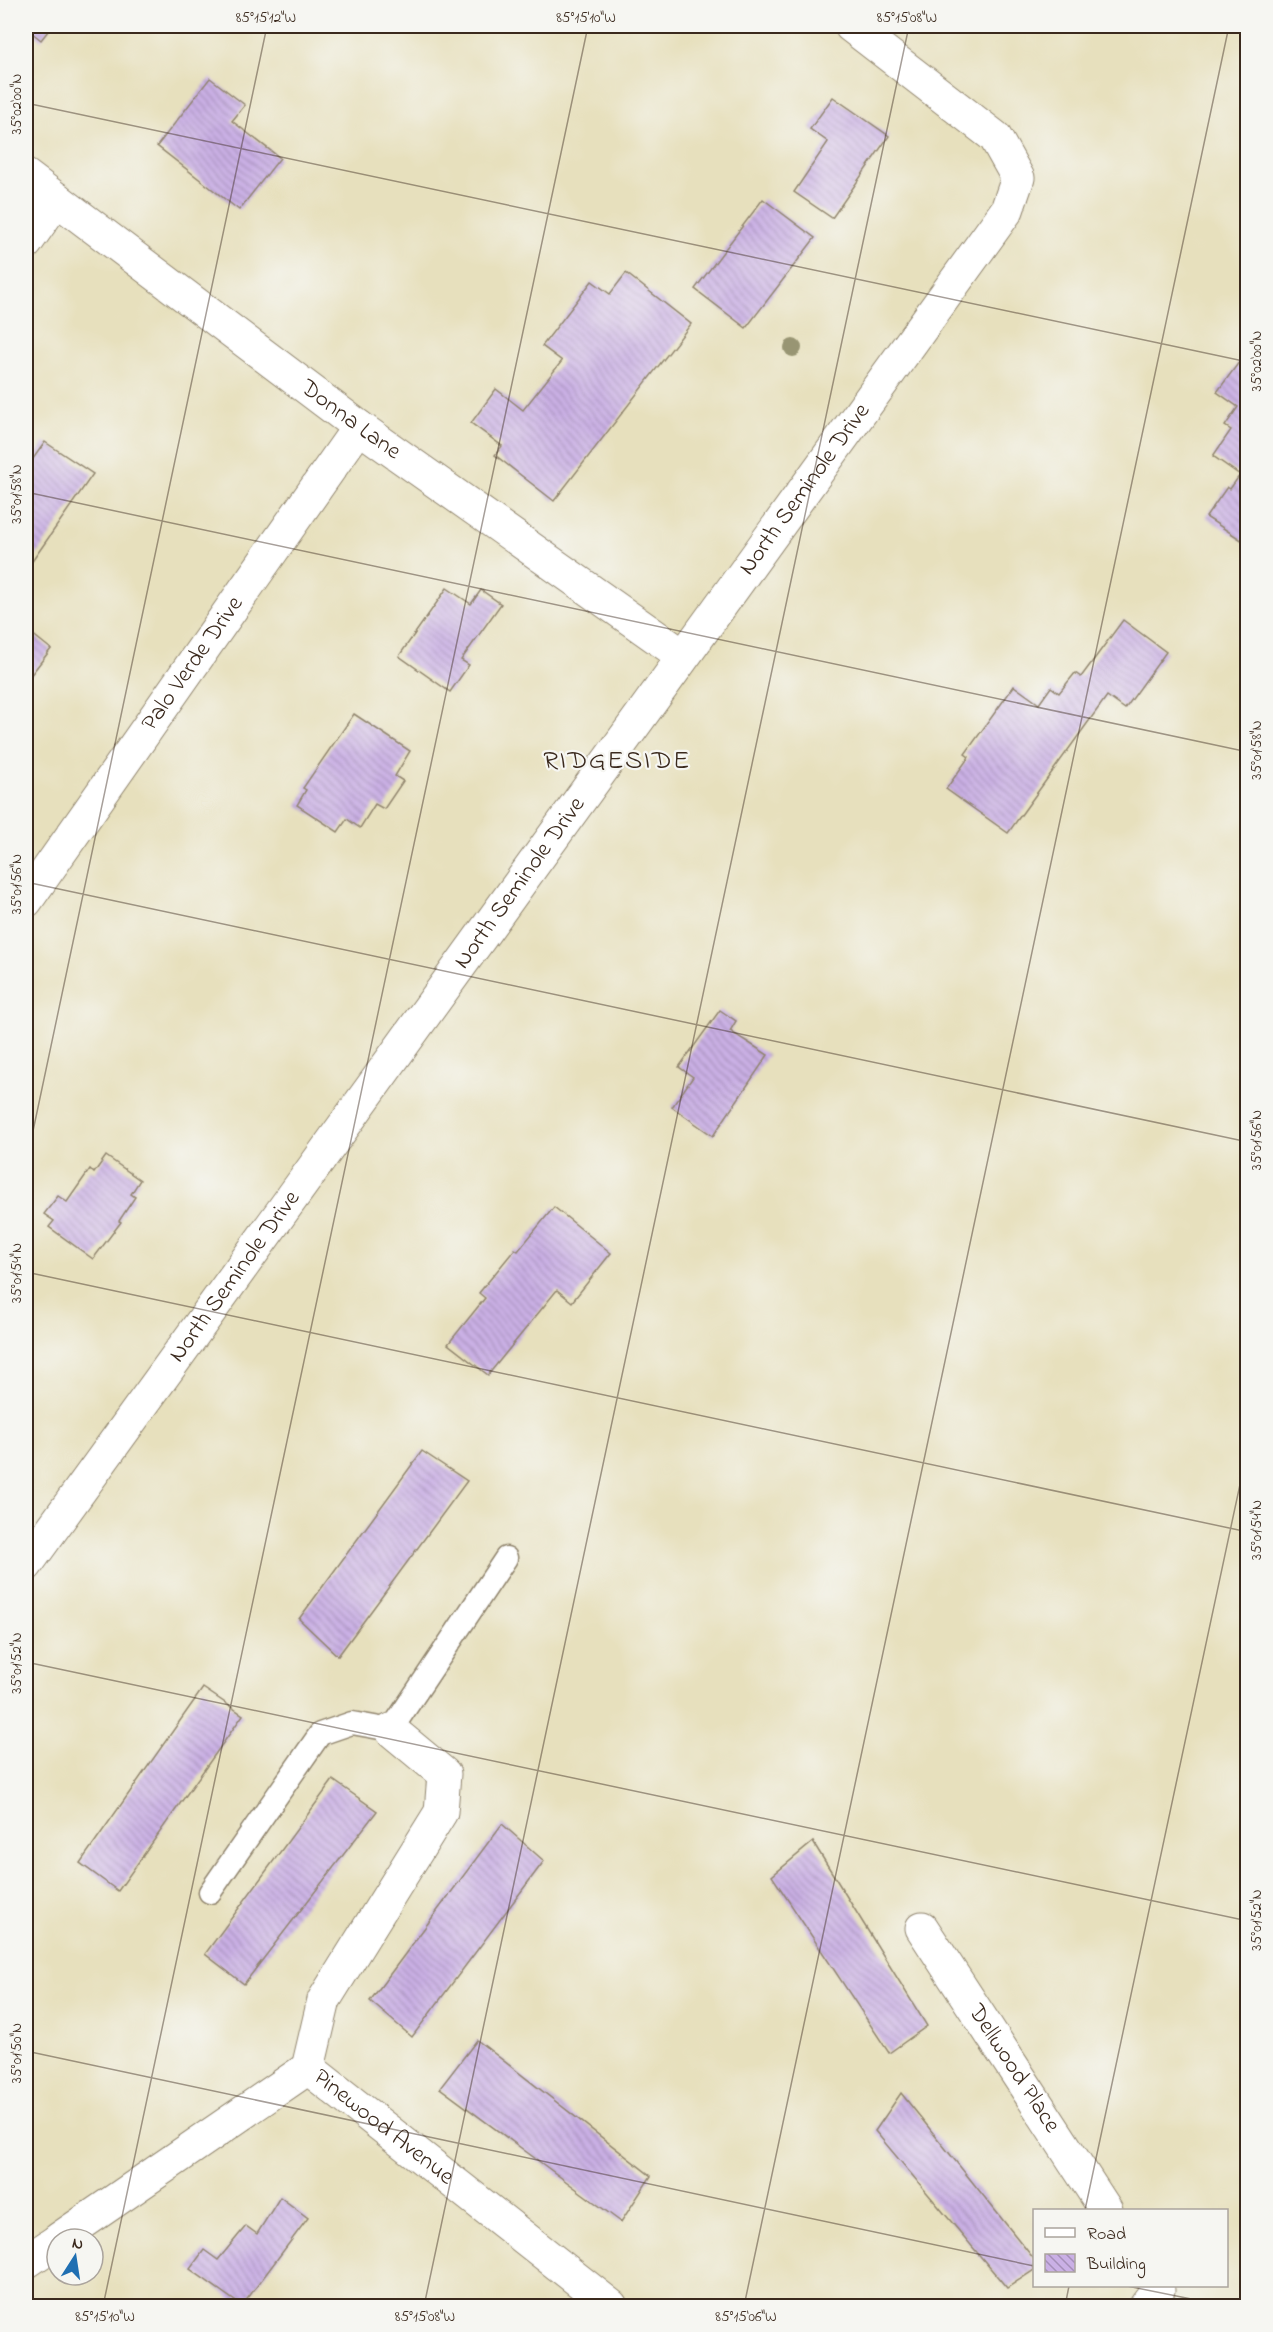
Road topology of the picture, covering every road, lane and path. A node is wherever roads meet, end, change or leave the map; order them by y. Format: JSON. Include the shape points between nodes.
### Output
{"nodes":[{"id":1,"x":851,"y":26,"type":"edge"},
{"id":2,"x":26,"y":176,"type":"edge"},
{"id":3,"x":57,"y":199,"type":"junction"},
{"id":4,"x":26,"y":243,"type":"edge"},
{"id":5,"x":359,"y":427,"type":"junction"},
{"id":6,"x":683,"y":656,"type":"junction"},
{"id":7,"x":26,"y":901,"type":"edge"},
{"id":8,"x":506,"y":1558,"type":"dead end"},
{"id":9,"x":26,"y":1565,"type":"edge"},
{"id":10,"x":391,"y":1730,"type":"junction"},
{"id":11,"x":210,"y":1892,"type":"dead end"},
{"id":12,"x":922,"y":1928,"type":"dead end"},
{"id":13,"x":308,"y":2068,"type":"junction"},
{"id":14,"x":1105,"y":2209,"type":"edge"},
{"id":15,"x":77,"y":2227,"type":"edge"},
{"id":16,"x":45,"y":2249,"type":"edge"},
{"id":17,"x":26,"y":2262,"type":"edge"},
{"id":18,"x":611,"y":2307,"type":"edge"}],
"edges":[{"from":1,"to":6,"type":"street","name":"North Seminole Drive","via":[[995,137],[1018,178],[1007,210]]},
{"from":2,"to":3,"type":"street","name":"Donna Lane"},
{"from":3,"to":4,"type":"street"},
{"from":3,"to":5,"type":"street","name":"Donna Lane"},
{"from":5,"to":6,"type":"street","name":"Donna Lane"},
{"from":5,"to":7,"type":"street","name":"Palo Verde Drive"},
{"from":6,"to":9,"type":"street","name":"North Seminole Drive"},
{"from":8,"to":10,"type":"lane"},
{"from":10,"to":11,"type":"lane","via":[[352,1723],[320,1734]]},
{"from":10,"to":13,"type":"street","via":[[444,1774],[441,1812],[324,2000]]},
{"from":12,"to":14,"type":"street","name":"Dellwood Place"},
{"from":13,"to":15,"type":"street","name":"Pinewood Avenue"},
{"from":13,"to":18,"type":"street","name":"Pinewood Avenue"},
{"from":16,"to":17,"type":"street","name":"Pinewood Avenue"}]}
